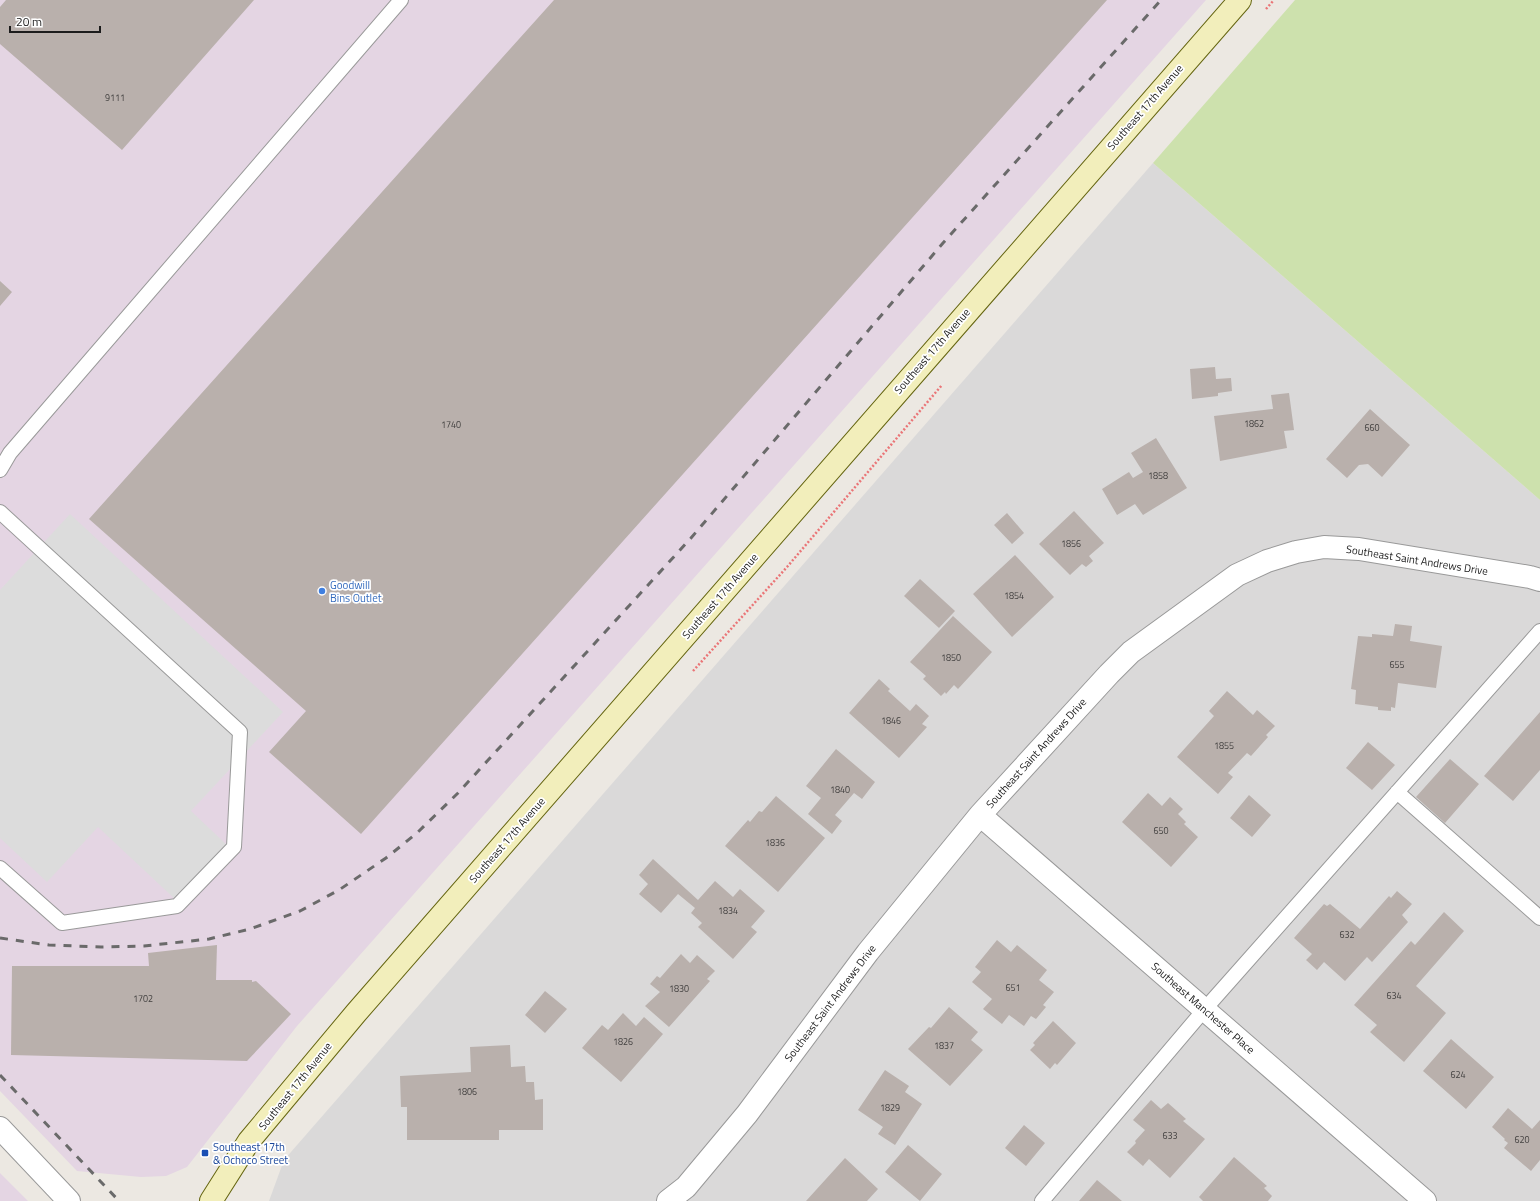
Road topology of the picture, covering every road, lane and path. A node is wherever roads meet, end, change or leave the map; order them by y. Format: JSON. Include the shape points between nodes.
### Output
{"nodes":[{"id":1,"x":401,"y":0,"type":"edge"},
{"id":2,"x":1240,"y":0,"type":"edge"},
{"id":3,"x":0,"y":470,"type":"edge"},
{"id":4,"x":0,"y":512,"type":"edge"},
{"id":5,"x":1540,"y":580,"type":"edge"},
{"id":6,"x":1540,"y":631,"type":"edge"},
{"id":7,"x":1397,"y":792,"type":"junction"},
{"id":8,"x":980,"y":815,"type":"junction"},
{"id":9,"x":0,"y":868,"type":"edge"},
{"id":10,"x":1540,"y":918,"type":"edge"},
{"id":11,"x":1204,"y":1010,"type":"junction"},
{"id":12,"x":0,"y":1128,"type":"edge"},
{"id":13,"x":69,"y":1201,"type":"edge"},
{"id":14,"x":211,"y":1201,"type":"edge"},
{"id":15,"x":668,"y":1201,"type":"edge"},
{"id":16,"x":1042,"y":1201,"type":"edge"},
{"id":17,"x":1425,"y":1201,"type":"edge"}],
"edges":[{"from":1,"to":3,"type":"lane","via":[[10,453]]},
{"from":2,"to":14,"type":"main road","name":"Southeast 17th Avenue","via":[[356,1012],[249,1141]]},
{"from":4,"to":9,"type":"lane","via":[[240,732],[234,847],[177,906],[62,923]]},
{"from":5,"to":8,"type":"street","name":"Southeast Saint Andrews Drive","via":[[1360,549],[1324,547],[1266,561],[1237,575],[1132,652],[1079,705]]},
{"from":6,"to":7,"type":"lane"},
{"from":7,"to":10,"type":"lane"},
{"from":7,"to":11,"type":"lane"},
{"from":8,"to":11,"type":"street","name":"Southeast Manchester Place"},
{"from":8,"to":15,"type":"street","name":"Southeast Saint Andrews Drive","via":[[868,952],[747,1114],[686,1186]]},
{"from":11,"to":16,"type":"lane"},
{"from":11,"to":17,"type":"street","name":"Southeast Manchester Place"},
{"from":12,"to":13,"type":"street"}]}
